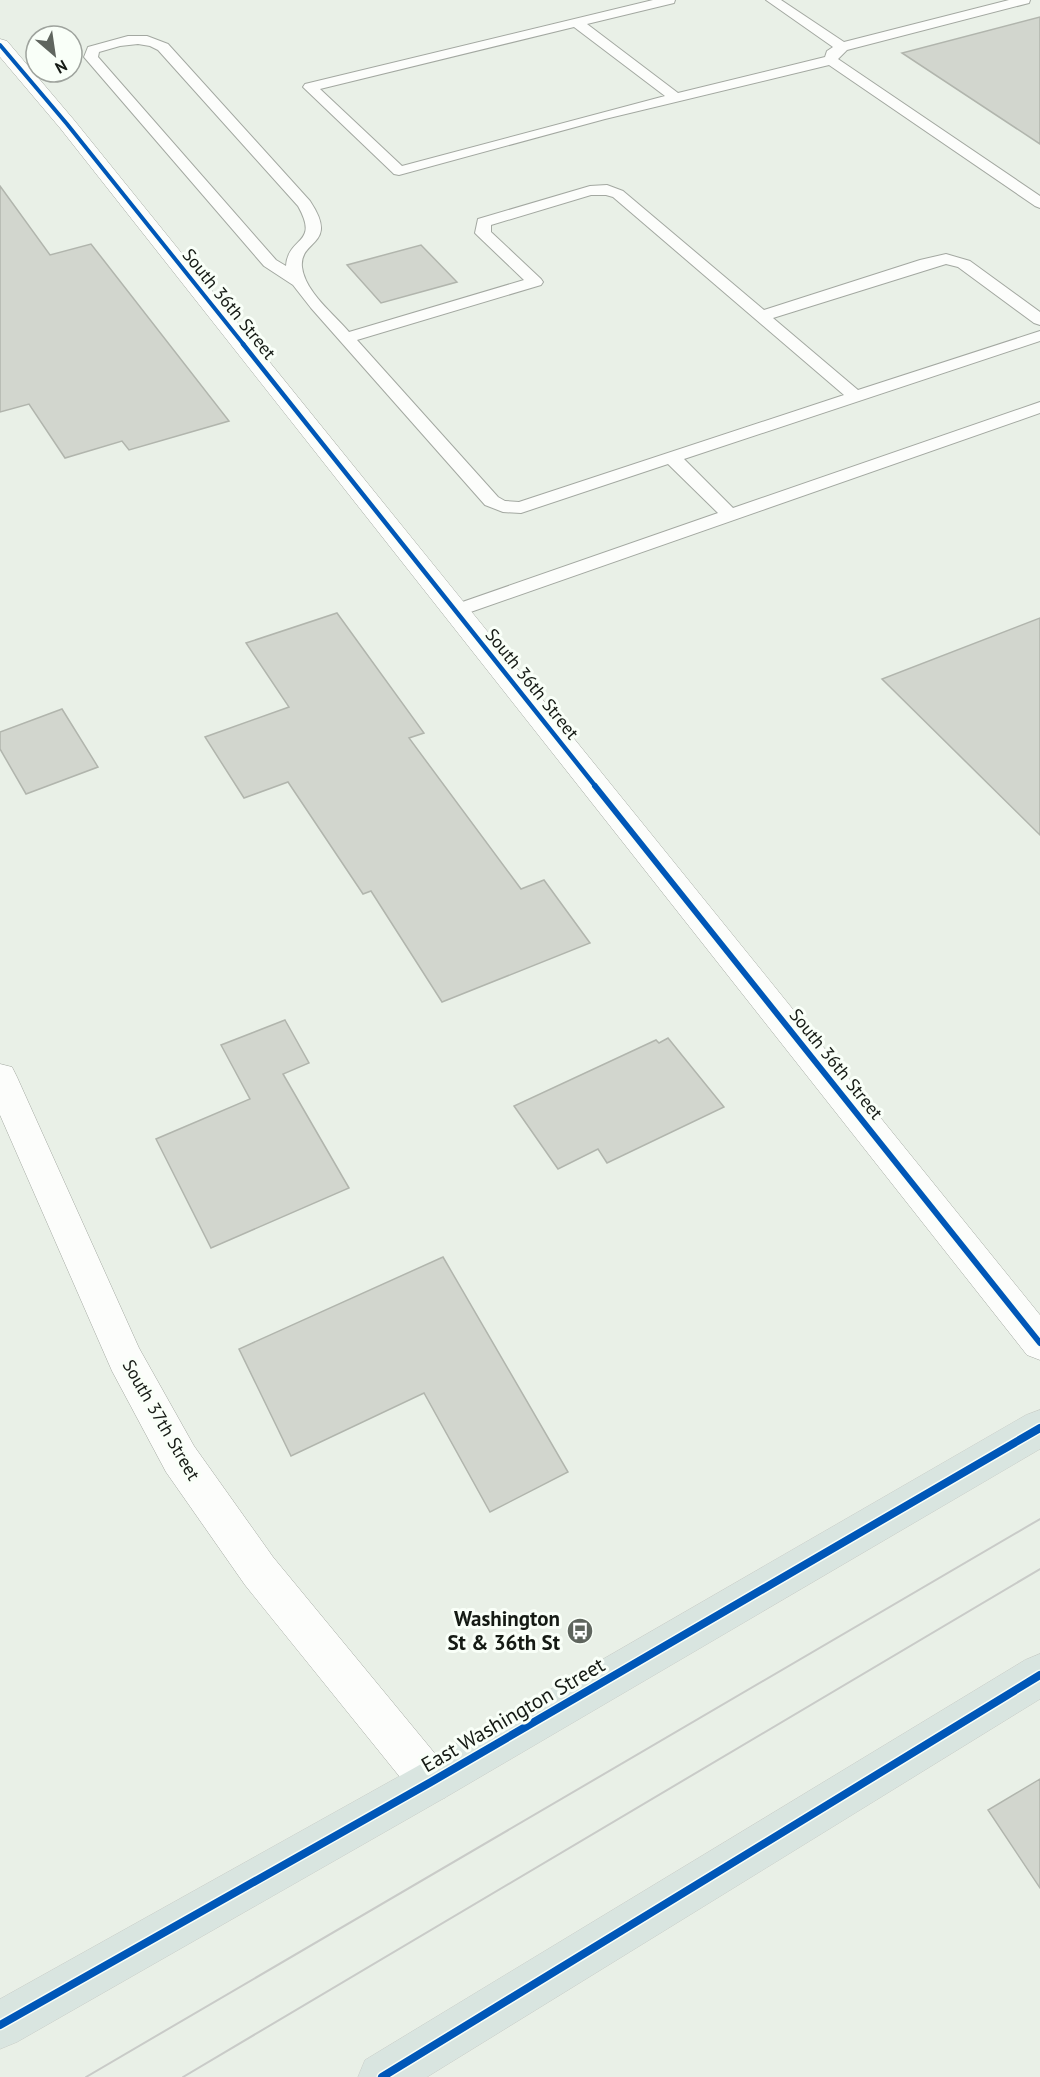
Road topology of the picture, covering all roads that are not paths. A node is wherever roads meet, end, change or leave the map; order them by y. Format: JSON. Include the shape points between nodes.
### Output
{"nodes":[{"id":1,"x":669,"y":0,"type":"edge"},
{"id":2,"x":772,"y":0,"type":"edge"},
{"id":3,"x":1024,"y":0,"type":"edge"},
{"id":4,"x":576,"y":22,"type":"junction"},
{"id":5,"x":0,"y":45,"type":"edge"},
{"id":6,"x":842,"y":47,"type":"junction"},
{"id":7,"x":831,"y":60,"type":"junction"},
{"id":8,"x":676,"y":98,"type":"junction"},
{"id":9,"x":1040,"y":203,"type":"edge"},
{"id":10,"x":298,"y":281,"type":"junction"},
{"id":11,"x":761,"y":316,"type":"junction"},
{"id":12,"x":1040,"y":320,"type":"edge"},
{"id":13,"x":1040,"y":336,"type":"edge"},
{"id":14,"x":346,"y":338,"type":"junction"},
{"id":15,"x":855,"y":396,"type":"junction"},
{"id":16,"x":1040,"y":407,"type":"edge"},
{"id":17,"x":671,"y":457,"type":"junction"},
{"id":18,"x":730,"y":515,"type":"junction"},
{"id":19,"x":455,"y":611,"type":"junction"},
{"id":20,"x":0,"y":1077,"type":"edge"},
{"id":21,"x":1040,"y":1343,"type":"edge"},
{"id":22,"x":1040,"y":1428,"type":"edge"},
{"id":23,"x":1040,"y":1675,"type":"edge"},
{"id":24,"x":431,"y":1782,"type":"junction"},
{"id":25,"x":0,"y":2025,"type":"edge"},
{"id":26,"x":382,"y":2077,"type":"edge"}],
"edges":[{"from":1,"to":4,"type":"lane"},
{"from":2,"to":6,"type":"lane"},
{"from":3,"to":6,"type":"lane"},
{"from":4,"to":8,"type":"lane"},
{"from":4,"to":8,"type":"lane","via":[[310,87],[399,171]]},
{"from":5,"to":19,"type":"street","name":"South 36th Street"},
{"from":6,"to":7,"type":"lane","via":[[832,54]]},
{"from":7,"to":8,"type":"lane"},
{"from":7,"to":9,"type":"lane"},
{"from":10,"to":10,"type":"lane","via":[[294,267],[297,254],[315,231],[315,221],[305,204],[163,47],[140,39],[93,50],[91,57],[270,262]]},
{"from":10,"to":14,"type":"lane"},
{"from":11,"to":12,"type":"lane","via":[[946,260],[964,264]]},
{"from":11,"to":14,"type":"lane","via":[[618,194],[607,190],[590,191],[483,222],[483,233],[535,282]]},
{"from":11,"to":15,"type":"lane"},
{"from":13,"to":15,"type":"lane"},
{"from":14,"to":17,"type":"lane","via":[[494,504],[504,508],[522,507]]},
{"from":15,"to":17,"type":"lane"},
{"from":16,"to":18,"type":"lane"},
{"from":17,"to":18,"type":"lane"},
{"from":18,"to":19,"type":"lane"},
{"from":19,"to":21,"type":"street","name":"South 36th Street"},
{"from":20,"to":24,"type":"street","name":"South 37th Street","via":[[125,1359],[180,1459],[259,1571]]},
{"from":22,"to":24,"type":"main road","name":"East Washington Street"},
{"from":23,"to":26,"type":"main road"},
{"from":24,"to":25,"type":"main road","name":"East Washington Street"}]}
